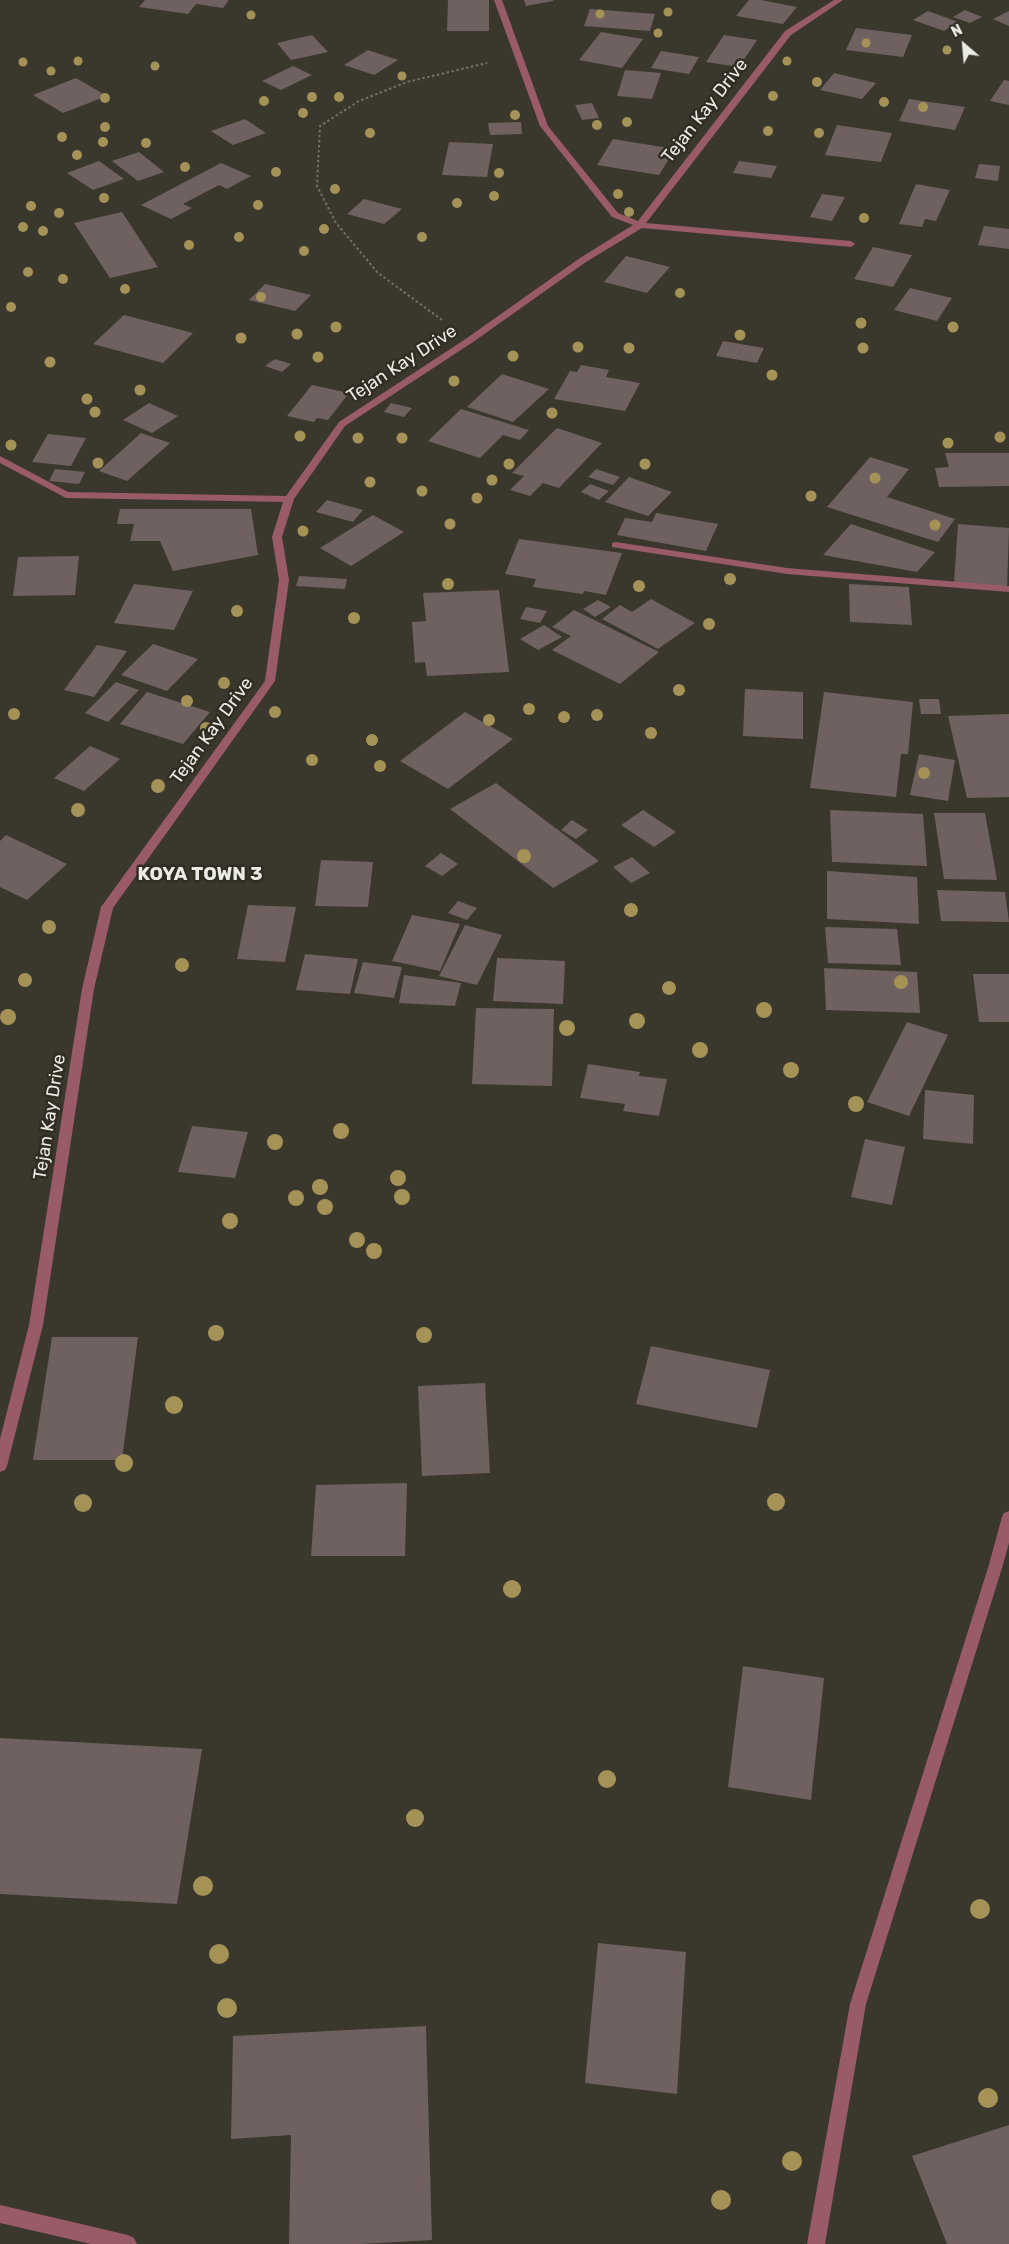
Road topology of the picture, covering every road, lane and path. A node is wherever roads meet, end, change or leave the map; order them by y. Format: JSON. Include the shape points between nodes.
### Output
{"nodes":[{"id":1,"x":498,"y":0,"type":"edge"},
{"id":2,"x":839,"y":0,"type":"edge"},
{"id":3,"x":519,"y":56,"type":"junction"},
{"id":4,"x":640,"y":225,"type":"junction"},
{"id":5,"x":851,"y":244,"type":"dead end"},
{"id":6,"x":470,"y":340,"type":"junction"},
{"id":7,"x":0,"y":459,"type":"edge"},
{"id":8,"x":289,"y":499,"type":"junction"},
{"id":9,"x":616,"y":545,"type":"dead end"},
{"id":10,"x":1009,"y":589,"type":"edge"},
{"id":11,"x":0,"y":1466,"type":"edge"},
{"id":12,"x":1009,"y":1517,"type":"edge"},
{"id":13,"x":0,"y":2214,"type":"edge"},
{"id":14,"x":128,"y":2244,"type":"edge"},
{"id":15,"x":816,"y":2244,"type":"edge"}],
"edges":[{"from":1,"to":3,"type":"street"},
{"from":2,"to":4,"type":"street","name":"Tejan Kay Drive","via":[[788,33]]},
{"from":3,"to":4,"type":"street","via":[[544,126],[615,215]]},
{"from":3,"to":6,"type":"path","via":[[407,82],[359,100],[320,126],[316,186],[336,222],[378,273]]},
{"from":4,"to":5,"type":"street"},
{"from":4,"to":6,"type":"street","name":"Tejan Kay Drive","via":[[583,260]]},
{"from":6,"to":8,"type":"street","name":"Tejan Kay Drive","via":[[342,424]]},
{"from":7,"to":8,"type":"street","via":[[66,495]]},
{"from":8,"to":11,"type":"street","name":"Tejan Kay Drive","via":[[278,537],[284,580],[270,681],[107,907],[88,989],[36,1325]]},
{"from":9,"to":10,"type":"street","via":[[787,571]]},
{"from":12,"to":15,"type":"street","via":[[858,2004]]},
{"from":13,"to":14,"type":"street"}]}
